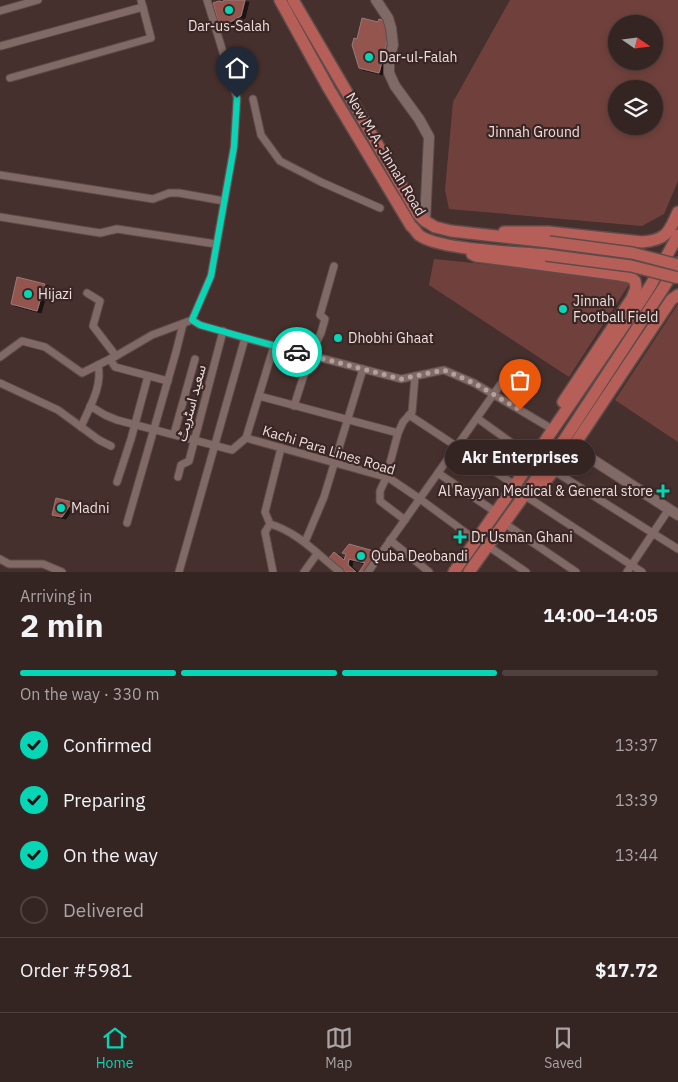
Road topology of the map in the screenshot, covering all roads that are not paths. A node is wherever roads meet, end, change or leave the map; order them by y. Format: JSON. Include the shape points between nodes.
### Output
{"nodes":[{"id":1,"x":38,"y":0,"type":"edge"},
{"id":2,"x":207,"y":0,"type":"edge"},
{"id":3,"x":280,"y":0,"type":"edge"},
{"id":4,"x":293,"y":0,"type":"edge"},
{"id":5,"x":376,"y":0,"type":"edge"},
{"id":6,"x":142,"y":3,"type":"edge"},
{"id":7,"x":0,"y":10,"type":"edge"},
{"id":8,"x":1,"y":46,"type":"edge"},
{"id":9,"x":10,"y":78,"type":"dead end"},
{"id":10,"x":253,"y":99,"type":"dead end"},
{"id":11,"x":0,"y":175,"type":"edge"},
{"id":12,"x":224,"y":201,"type":"junction"},
{"id":13,"x":380,"y":208,"type":"dead end"},
{"id":14,"x":678,"y":212,"type":"edge"},
{"id":15,"x":0,"y":216,"type":"edge"},
{"id":16,"x":425,"y":221,"type":"junction"},
{"id":17,"x":462,"y":234,"type":"junction"},
{"id":18,"x":678,"y":235,"type":"edge"},
{"id":19,"x":216,"y":244,"type":"junction"},
{"id":20,"x":457,"y":247,"type":"junction"},
{"id":21,"x":678,"y":264,"type":"edge"},
{"id":22,"x":334,"y":266,"type":"dead end"},
{"id":23,"x":678,"y":278,"type":"edge"},
{"id":24,"x":87,"y":293,"type":"dead end"},
{"id":25,"x":678,"y":294,"type":"edge"},
{"id":26,"x":192,"y":320,"type":"junction"},
{"id":27,"x":183,"y":324,"type":"junction"},
{"id":28,"x":222,"y":332,"type":"junction"},
{"id":29,"x":245,"y":338,"type":"junction"},
{"id":30,"x":274,"y":346,"type":"junction"},
{"id":31,"x":310,"y":356,"type":"junction"},
{"id":32,"x":0,"y":357,"type":"edge"},
{"id":33,"x":113,"y":358,"type":"junction"},
{"id":34,"x":195,"y":359,"type":"dead end"},
{"id":35,"x":98,"y":365,"type":"junction"},
{"id":36,"x":512,"y":368,"type":"dead end"},
{"id":37,"x":363,"y":370,"type":"junction"},
{"id":38,"x":148,"y":376,"type":"junction"},
{"id":39,"x":415,"y":376,"type":"junction"},
{"id":40,"x":168,"y":381,"type":"junction"},
{"id":41,"x":0,"y":383,"type":"edge"},
{"id":42,"x":494,"y":394,"type":"junction"},
{"id":43,"x":259,"y":396,"type":"junction"},
{"id":44,"x":90,"y":406,"type":"junction"},
{"id":45,"x":294,"y":406,"type":"junction"},
{"id":46,"x":409,"y":415,"type":"junction"},
{"id":47,"x":477,"y":418,"type":"junction"},
{"id":48,"x":348,"y":420,"type":"junction"},
{"id":49,"x":135,"y":424,"type":"junction"},
{"id":50,"x":547,"y":426,"type":"junction"},
{"id":51,"x":81,"y":427,"type":"junction"},
{"id":52,"x":154,"y":429,"type":"junction"},
{"id":53,"x":398,"y":433,"type":"junction"},
{"id":54,"x":174,"y":434,"type":"junction"},
{"id":55,"x":246,"y":438,"type":"junction"},
{"id":56,"x":194,"y":439,"type":"junction"},
{"id":57,"x":215,"y":445,"type":"junction"},
{"id":58,"x":111,"y":446,"type":"dead end"},
{"id":59,"x":457,"y":446,"type":"junction"},
{"id":60,"x":573,"y":447,"type":"junction"},
{"id":61,"x":281,"y":448,"type":"junction"},
{"id":62,"x":534,"y":459,"type":"junction"},
{"id":63,"x":336,"y":463,"type":"junction"},
{"id":64,"x":554,"y":471,"type":"junction"},
{"id":65,"x":438,"y":473,"type":"junction"},
{"id":66,"x":178,"y":477,"type":"dead end"},
{"id":67,"x":386,"y":478,"type":"junction"},
{"id":68,"x":117,"y":482,"type":"dead end"},
{"id":69,"x":515,"y":485,"type":"junction"},
{"id":70,"x":525,"y":493,"type":"junction"},
{"id":71,"x":420,"y":499,"type":"junction"},
{"id":72,"x":668,"y":509,"type":"junction"},
{"id":73,"x":496,"y":512,"type":"junction"},
{"id":74,"x":678,"y":515,"type":"edge"},
{"id":75,"x":405,"y":520,"type":"junction"},
{"id":76,"x":126,"y":523,"type":"dead end"},
{"id":77,"x":504,"y":523,"type":"junction"},
{"id":78,"x":270,"y":524,"type":"junction"},
{"id":79,"x":652,"y":534,"type":"junction"},
{"id":80,"x":390,"y":540,"type":"junction"},
{"id":81,"x":477,"y":541,"type":"junction"},
{"id":82,"x":305,"y":542,"type":"junction"},
{"id":83,"x":488,"y":546,"type":"junction"},
{"id":84,"x":678,"y":549,"type":"edge"},
{"id":85,"x":317,"y":554,"type":"junction"},
{"id":86,"x":0,"y":559,"type":"edge"},
{"id":87,"x":632,"y":565,"type":"junction"},
{"id":88,"x":9,"y":568,"type":"edge"},
{"id":89,"x":62,"y":572,"type":"edge"},
{"id":90,"x":179,"y":572,"type":"edge"},
{"id":91,"x":273,"y":572,"type":"edge"},
{"id":92,"x":304,"y":572,"type":"edge"},
{"id":93,"x":340,"y":572,"type":"edge"},
{"id":94,"x":368,"y":572,"type":"edge"},
{"id":95,"x":429,"y":572,"type":"edge"},
{"id":96,"x":454,"y":572,"type":"edge"},
{"id":97,"x":470,"y":572,"type":"edge"},
{"id":98,"x":526,"y":572,"type":"edge"},
{"id":99,"x":576,"y":572,"type":"edge"},
{"id":100,"x":627,"y":572,"type":"edge"},
{"id":101,"x":642,"y":572,"type":"edge"}],
"edges":[{"from":1,"to":7,"type":"street"},
{"from":2,"to":12,"type":"street","via":[[237,98],[234,147]]},
{"from":3,"to":20,"type":"main road","name":"New M.A. Jinnah Road","via":[[411,226],[435,242]]},
{"from":4,"to":16,"type":"main road","name":"New M.A. Jinnah Road"},
{"from":5,"to":16,"type":"street","via":[[392,28],[389,73],[429,137]]},
{"from":6,"to":8,"type":"street"},
{"from":6,"to":9,"type":"street","via":[[151,38]]},
{"from":10,"to":13,"type":"street","via":[[262,135],[280,161]]},
{"from":11,"to":12,"type":"street","via":[[153,198],[179,193]]},
{"from":12,"to":19,"type":"street"},
{"from":14,"to":17,"type":"main road","via":[[664,236],[642,242],[530,231]]},
{"from":15,"to":19,"type":"street","via":[[100,233],[117,229]]},
{"from":16,"to":17,"type":"main road","name":"New M.A. Jinnah Road"},
{"from":17,"to":21,"type":"main road","name":"New M.A. Jinnah Road","bridge":true,"via":[[632,253]]},
{"from":18,"to":62,"type":"main road","via":[[652,283]]},
{"from":19,"to":26,"type":"street","via":[[211,276]]},
{"from":20,"to":23,"type":"main road","name":"New M.A. Jinnah Road","bridge":true,"via":[[631,266]]},
{"from":20,"to":50,"type":"main road","via":[[476,256],[620,274],[635,281],[632,298]]},
{"from":21,"to":70,"type":"main road","via":[[564,440]]},
{"from":22,"to":31,"type":"street","via":[[320,315],[325,319],[322,333]]},
{"from":24,"to":33,"type":"street","via":[[100,301],[93,326]]},
{"from":25,"to":60,"type":"main road"},
{"from":26,"to":27,"type":"street"},
{"from":26,"to":28,"type":"street"},
{"from":27,"to":33,"type":"street","via":[[152,335]]},
{"from":27,"to":40,"type":"street"},
{"from":28,"to":29,"type":"street"},
{"from":28,"to":56,"type":"street","name":"سعید اسٹریٹ"},
{"from":29,"to":30,"type":"street"},
{"from":29,"to":57,"type":"street"},
{"from":30,"to":31,"type":"street"},
{"from":30,"to":43,"type":"street"},
{"from":31,"to":37,"type":"street"},
{"from":31,"to":45,"type":"street"},
{"from":32,"to":35,"type":"street","via":[[22,341],[45,347],[82,373]]},
{"from":33,"to":35,"type":"street"},
{"from":33,"to":38,"type":"street","via":[[115,367]]},
{"from":34,"to":54,"type":"street"},
{"from":35,"to":44,"type":"street","via":[[99,378]]},
{"from":36,"to":42,"type":"street"},
{"from":37,"to":39,"type":"street","via":[[401,379]]},
{"from":37,"to":48,"type":"street"},
{"from":38,"to":40,"type":"street"},
{"from":38,"to":49,"type":"street"},
{"from":39,"to":42,"type":"street","via":[[444,370]]},
{"from":39,"to":46,"type":"street","via":[[412,412]]},
{"from":40,"to":52,"type":"street"},
{"from":41,"to":51,"type":"street","via":[[58,410]]},
{"from":42,"to":47,"type":"street"},
{"from":42,"to":50,"type":"street"},
{"from":43,"to":45,"type":"street"},
{"from":43,"to":55,"type":"street"},
{"from":44,"to":49,"type":"street","via":[[111,418]]},
{"from":44,"to":51,"type":"street"},
{"from":45,"to":48,"type":"street"},
{"from":46,"to":53,"type":"street"},
{"from":46,"to":59,"type":"street"},
{"from":47,"to":59,"type":"street"},
{"from":47,"to":62,"type":"street"},
{"from":48,"to":53,"type":"street"},
{"from":48,"to":63,"type":"street"},
{"from":49,"to":52,"type":"street"},
{"from":49,"to":68,"type":"street"},
{"from":50,"to":62,"type":"main road"},
{"from":51,"to":58,"type":"street"},
{"from":52,"to":54,"type":"street"},
{"from":52,"to":76,"type":"street"},
{"from":53,"to":67,"type":"street"},
{"from":54,"to":56,"type":"street"},
{"from":55,"to":57,"type":"street","via":[[232,450]]},
{"from":55,"to":61,"type":"street","name":"Kachi Para Lines Road"},
{"from":56,"to":57,"type":"street"},
{"from":56,"to":66,"type":"street","name":"سعید اسٹریٹ","via":[[189,461],[181,465]]},
{"from":57,"to":90,"type":"street"},
{"from":59,"to":65,"type":"street"},
{"from":59,"to":69,"type":"street"},
{"from":60,"to":64,"type":"main road"},
{"from":60,"to":72,"type":"street"},
{"from":61,"to":63,"type":"street","name":"Kachi Para Lines Road"},
{"from":61,"to":78,"type":"street","via":[[265,512]]},
{"from":62,"to":69,"type":"main road"},
{"from":63,"to":67,"type":"street","name":"Kachi Para Lines Road"},
{"from":63,"to":82,"type":"street"},
{"from":64,"to":70,"type":"main road","via":[[543,484]]},
{"from":64,"to":79,"type":"street"},
{"from":65,"to":71,"type":"street"},
{"from":65,"to":73,"type":"street"},
{"from":67,"to":71,"type":"street","name":"Kachi Para Lines Road"},
{"from":67,"to":75,"type":"street","via":[[380,491],[380,501]]},
{"from":69,"to":73,"type":"main road"},
{"from":70,"to":77,"type":"main road"},
{"from":70,"to":87,"type":"street"},
{"from":71,"to":75,"type":"street"},
{"from":71,"to":81,"type":"street","name":"Kachi Para Lines Road"},
{"from":72,"to":74,"type":"street"},
{"from":72,"to":79,"type":"street"},
{"from":73,"to":81,"type":"main road"},
{"from":75,"to":80,"type":"street"},
{"from":77,"to":83,"type":"main road"},
{"from":77,"to":99,"type":"street"},
{"from":78,"to":82,"type":"street"},
{"from":78,"to":91,"type":"street","via":[[265,532]]},
{"from":79,"to":84,"type":"street"},
{"from":79,"to":87,"type":"street"},
{"from":80,"to":94,"type":"street"},
{"from":80,"to":95,"type":"street"},
{"from":81,"to":96,"type":"main road"},
{"from":82,"to":85,"type":"street"},
{"from":83,"to":97,"type":"main road"},
{"from":83,"to":98,"type":"street"},
{"from":85,"to":92,"type":"street"},
{"from":85,"to":93,"type":"street"},
{"from":86,"to":88,"type":"street"},
{"from":87,"to":100,"type":"street"},
{"from":87,"to":101,"type":"street"},
{"from":88,"to":89,"type":"street","via":[[43,564]]}]}
